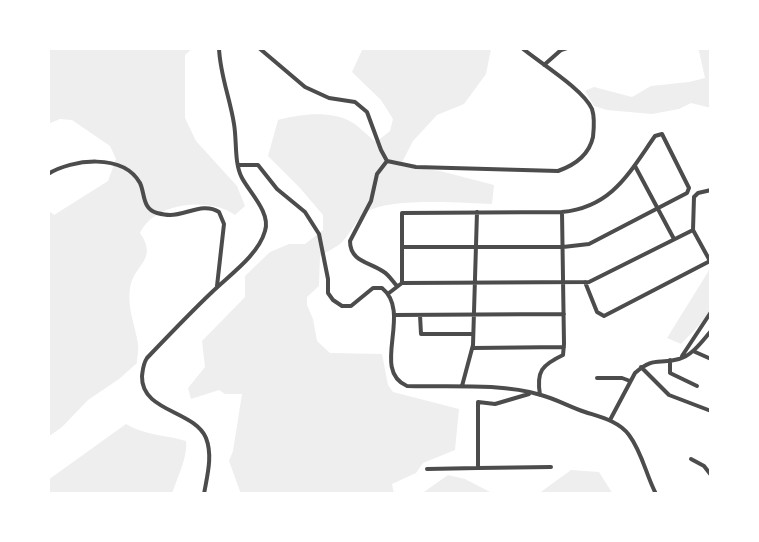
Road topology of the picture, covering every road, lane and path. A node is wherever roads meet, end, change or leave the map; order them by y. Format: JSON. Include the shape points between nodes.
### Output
{"nodes":[{"id":1,"x":219,"y":48,"type":"edge"},
{"id":2,"x":259,"y":48,"type":"edge"},
{"id":3,"x":522,"y":48,"type":"edge"},
{"id":4,"x":567,"y":48,"type":"edge"},
{"id":5,"x":544,"y":66,"type":"junction"},
{"id":6,"x":387,"y":161,"type":"junction"},
{"id":7,"x":238,"y":165,"type":"junction"},
{"id":8,"x":634,"y":165,"type":"junction"},
{"id":9,"x":48,"y":174,"type":"edge"},
{"id":10,"x":711,"y":190,"type":"edge"},
{"id":11,"x":656,"y":208,"type":"junction"},
{"id":12,"x":477,"y":212,"type":"junction"},
{"id":13,"x":562,"y":212,"type":"junction"},
{"id":14,"x":693,"y":230,"type":"junction"},
{"id":15,"x":674,"y":239,"type":"junction"},
{"id":16,"x":402,"y":247,"type":"junction"},
{"id":17,"x":476,"y":247,"type":"junction"},
{"id":18,"x":563,"y":247,"type":"junction"},
{"id":19,"x":475,"y":282,"type":"junction"},
{"id":20,"x":563,"y":282,"type":"junction"},
{"id":21,"x":585,"y":282,"type":"junction"},
{"id":22,"x":402,"y":283,"type":"junction"},
{"id":23,"x":397,"y":286,"type":"junction"},
{"id":24,"x":217,"y":287,"type":"junction"},
{"id":25,"x":389,"y":293,"type":"junction"},
{"id":26,"x":711,"y":312,"type":"edge"},
{"id":27,"x":564,"y":314,"type":"junction"},
{"id":28,"x":394,"y":315,"type":"junction"},
{"id":29,"x":420,"y":315,"type":"junction"},
{"id":30,"x":474,"y":315,"type":"junction"},
{"id":31,"x":711,"y":330,"type":"edge"},
{"id":32,"x":473,"y":334,"type":"junction"},
{"id":33,"x":564,"y":347,"type":"junction"},
{"id":34,"x":473,"y":348,"type":"junction"},
{"id":35,"x":692,"y":350,"type":"junction"},
{"id":36,"x":680,"y":359,"type":"junction"},
{"id":37,"x":711,"y":359,"type":"edge"},
{"id":38,"x":670,"y":360,"type":"junction"},
{"id":39,"x":641,"y":367,"type":"junction"},
{"id":40,"x":597,"y":378,"type":"dead end"},
{"id":41,"x":630,"y":381,"type":"junction"},
{"id":42,"x":462,"y":386,"type":"junction"},
{"id":43,"x":697,"y":386,"type":"dead end"},
{"id":44,"x":532,"y":393,"type":"junction"},
{"id":45,"x":540,"y":395,"type":"junction"},
{"id":46,"x":711,"y":411,"type":"edge"},
{"id":47,"x":610,"y":420,"type":"junction"},
{"id":48,"x":691,"y":459,"type":"dead end"},
{"id":49,"x":551,"y":467,"type":"dead end"},
{"id":50,"x":478,"y":468,"type":"junction"},
{"id":51,"x":427,"y":469,"type":"dead end"},
{"id":52,"x":711,"y":475,"type":"edge"},
{"id":53,"x":204,"y":494,"type":"edge"},
{"id":54,"x":656,"y":494,"type":"edge"}],
"edges":[{"from":1,"to":7,"type":"street","via":[[235,124]]},
{"from":2,"to":6,"type":"street","via":[[304,87],[329,98],[355,102],[367,112]]},
{"from":3,"to":5,"type":"street"},
{"from":4,"to":5,"type":"street"},
{"from":5,"to":6,"type":"street","via":[[580,93],[591,109],[595,125],[592,142],[572,166],[546,171],[416,167]]},
{"from":6,"to":23,"type":"street","via":[[377,174],[371,201],[350,248],[355,257],[384,272]]},
{"from":7,"to":24,"type":"street","via":[[265,219],[266,231],[240,267]]},
{"from":7,"to":25,"type":"street","via":[[258,165],[277,189],[304,212],[319,234],[328,293],[333,300],[351,306],[373,288]]},
{"from":8,"to":11,"type":"street"},
{"from":8,"to":11,"type":"street","via":[[655,136],[662,134],[689,188],[687,193]]},
{"from":8,"to":13,"type":"street","via":[[608,196],[576,211]]},
{"from":9,"to":24,"type":"street","via":[[69,164],[112,162],[140,183],[144,202],[153,212],[171,215],[205,208],[219,212],[224,224]]},
{"from":10,"to":14,"type":"street","via":[[694,197]]},
{"from":11,"to":15,"type":"street"},
{"from":11,"to":18,"type":"street","via":[[589,244]]},
{"from":12,"to":13,"type":"street"},
{"from":12,"to":16,"type":"street","via":[[402,213]]},
{"from":12,"to":17,"type":"street"},
{"from":13,"to":18,"type":"street"},
{"from":14,"to":15,"type":"street"},
{"from":14,"to":21,"type":"street","via":[[710,261],[604,316],[597,312]]},
{"from":15,"to":21,"type":"street"},
{"from":16,"to":17,"type":"street"},
{"from":16,"to":22,"type":"street"},
{"from":17,"to":18,"type":"street"},
{"from":17,"to":19,"type":"street"},
{"from":18,"to":20,"type":"street"},
{"from":19,"to":20,"type":"street"},
{"from":19,"to":22,"type":"street"},
{"from":19,"to":30,"type":"street"},
{"from":20,"to":21,"type":"street"},
{"from":20,"to":27,"type":"street"},
{"from":22,"to":23,"type":"street"},
{"from":23,"to":25,"type":"street"},
{"from":24,"to":53,"type":"street","via":[[147,358],[142,382],[146,394],[196,425],[206,437],[210,461]]},
{"from":25,"to":28,"type":"street"},
{"from":26,"to":36,"type":"street"},
{"from":27,"to":30,"type":"street"},
{"from":27,"to":33,"type":"street"},
{"from":28,"to":29,"type":"street"},
{"from":28,"to":42,"type":"street","via":[[392,367],[401,384]]},
{"from":29,"to":30,"type":"street"},
{"from":29,"to":32,"type":"street","via":[[421,334]]},
{"from":30,"to":32,"type":"street"},
{"from":31,"to":35,"type":"street"},
{"from":32,"to":34,"type":"street"},
{"from":33,"to":34,"type":"street"},
{"from":33,"to":45,"type":"street","via":[[563,356],[540,371]]},
{"from":34,"to":42,"type":"street"},
{"from":35,"to":36,"type":"street"},
{"from":35,"to":37,"type":"street"},
{"from":36,"to":38,"type":"street"},
{"from":38,"to":39,"type":"street","via":[[648,362]]},
{"from":38,"to":43,"type":"street","via":[[670,374]]},
{"from":39,"to":41,"type":"street"},
{"from":39,"to":46,"type":"street","via":[[669,395]]},
{"from":40,"to":41,"type":"street"},
{"from":41,"to":47,"type":"street"},
{"from":42,"to":44,"type":"street"},
{"from":44,"to":45,"type":"street"},
{"from":44,"to":50,"type":"street","via":[[495,404],[478,402]]},
{"from":45,"to":47,"type":"street"},
{"from":47,"to":54,"type":"street","via":[[629,435]]},
{"from":48,"to":52,"type":"street"},
{"from":49,"to":50,"type":"street"},
{"from":50,"to":51,"type":"street"}]}
